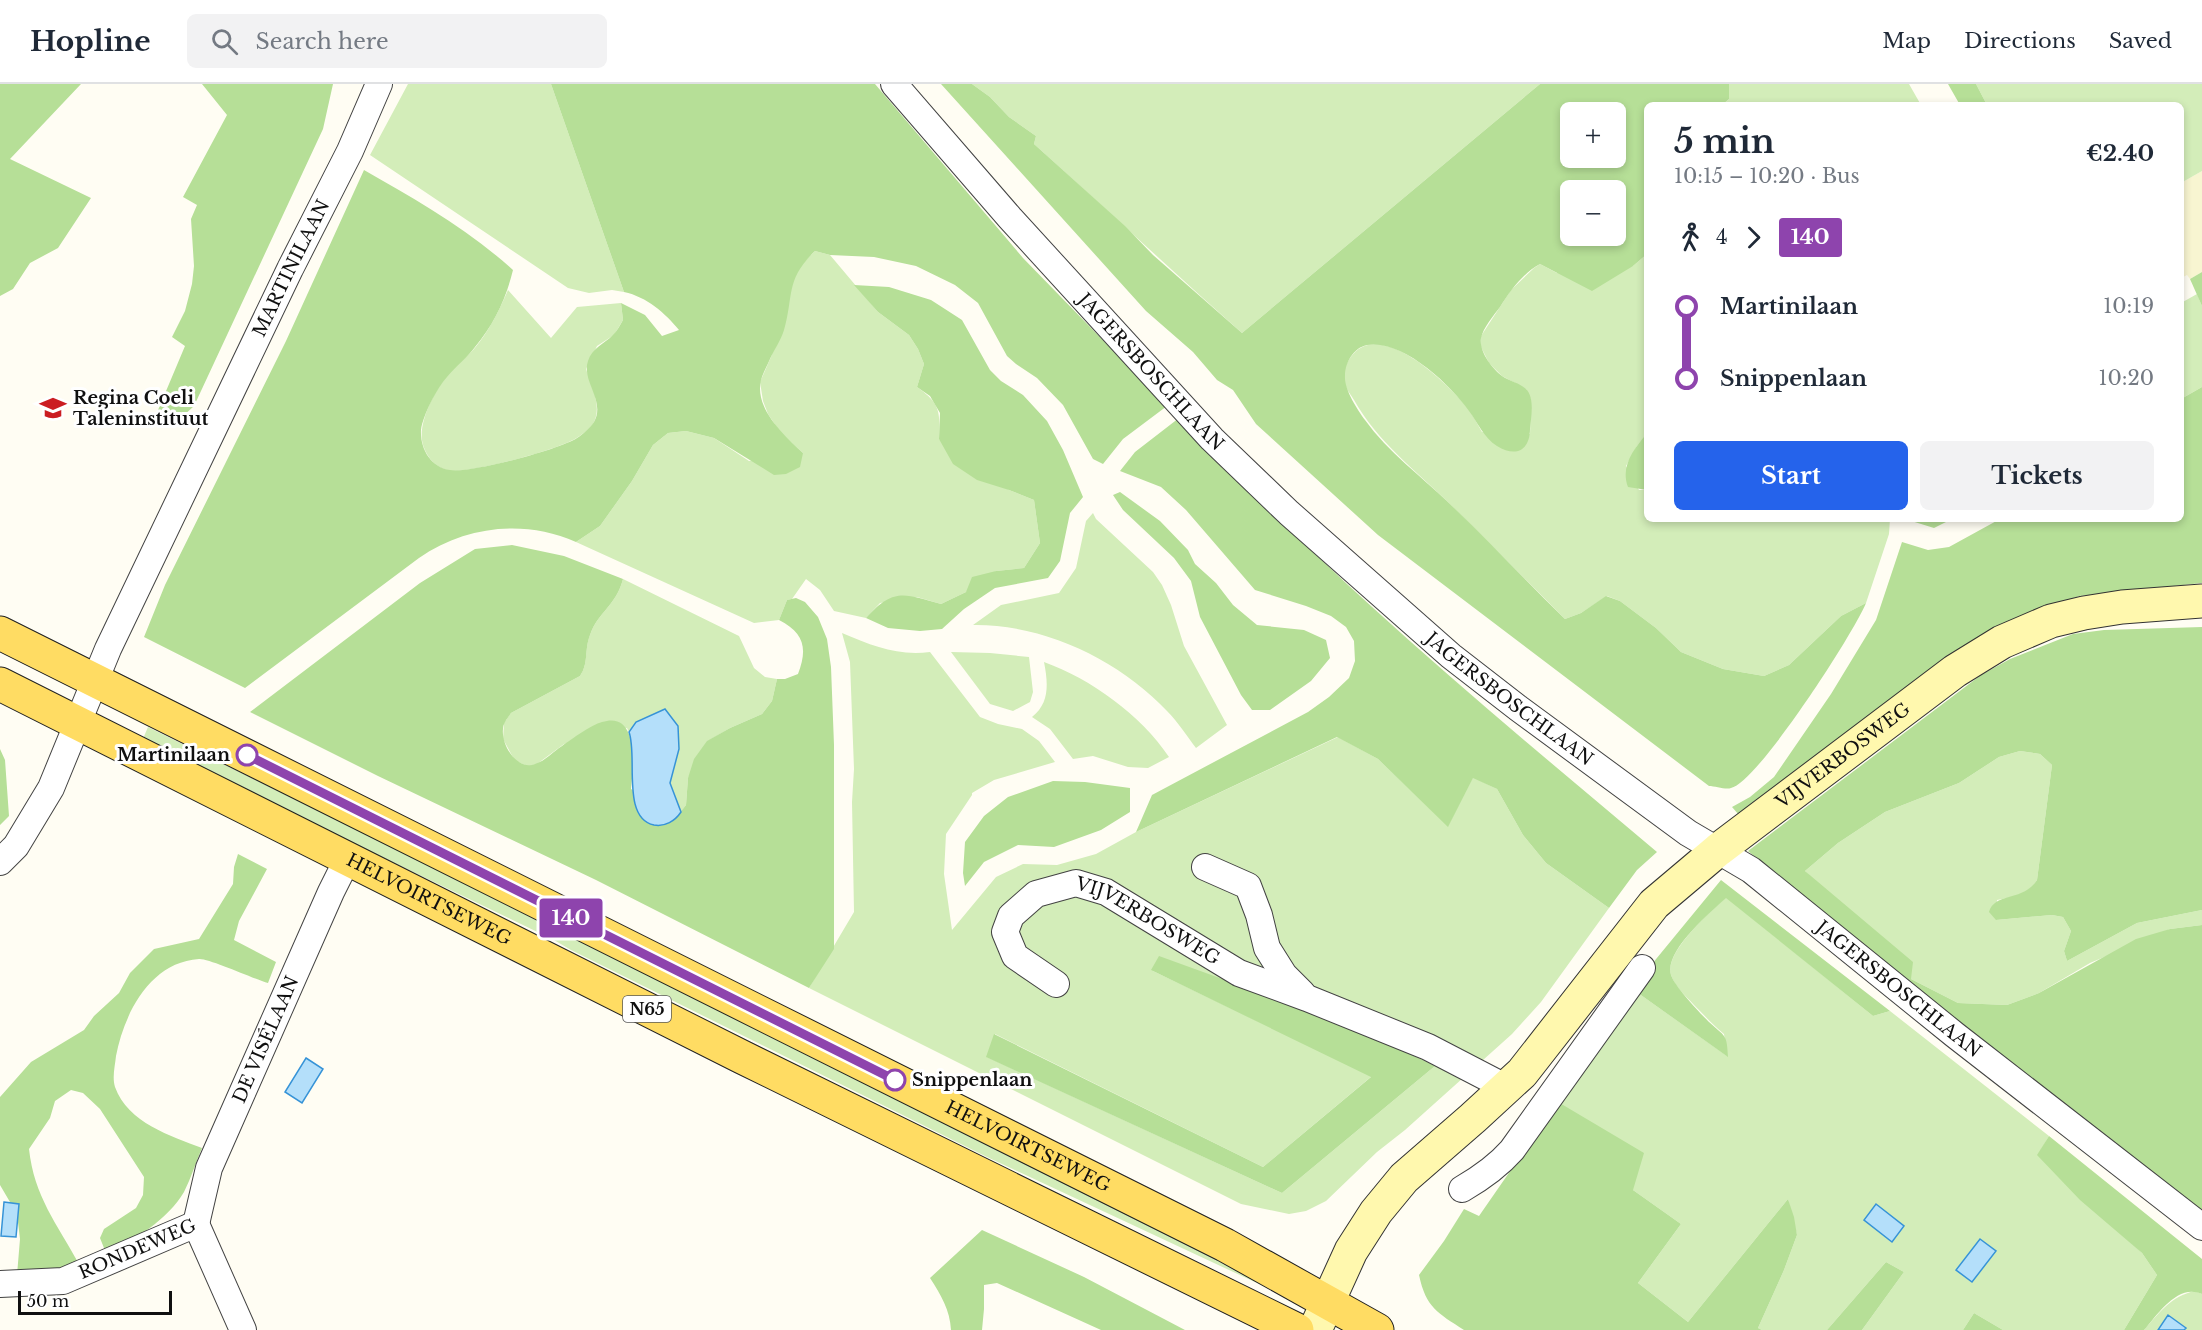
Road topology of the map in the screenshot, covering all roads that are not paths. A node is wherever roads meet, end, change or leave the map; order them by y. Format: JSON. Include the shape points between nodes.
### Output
{"nodes":[{"id":1,"x":379,"y":84,"type":"edge"},
{"id":2,"x":894,"y":84,"type":"edge"},
{"id":3,"x":2202,"y":601,"type":"edge"},
{"id":4,"x":0,"y":633,"type":"edge"},
{"id":5,"x":95,"y":680,"type":"junction"},
{"id":6,"x":0,"y":684,"type":"edge"},
{"id":7,"x":78,"y":724,"type":"junction"},
{"id":8,"x":1718,"y":850,"type":"junction"},
{"id":9,"x":347,"y":860,"type":"junction"},
{"id":10,"x":0,"y":862,"type":"edge"},
{"id":11,"x":1205,"y":867,"type":"dead end"},
{"id":12,"x":1642,"y":968,"type":"dead end"},
{"id":13,"x":1056,"y":984,"type":"dead end"},
{"id":14,"x":1307,"y":998,"type":"junction"},
{"id":15,"x":1556,"y":1031,"type":"junction"},
{"id":16,"x":1583,"y":1050,"type":"junction"},
{"id":17,"x":1507,"y":1088,"type":"junction"},
{"id":18,"x":1468,"y":1190,"type":"dead end"},
{"id":19,"x":196,"y":1224,"type":"junction"},
{"id":20,"x":2202,"y":1227,"type":"edge"},
{"id":21,"x":0,"y":1284,"type":"edge"},
{"id":22,"x":1321,"y":1316,"type":"edge"},
{"id":23,"x":243,"y":1330,"type":"edge"},
{"id":24,"x":1297,"y":1330,"type":"edge"},
{"id":25,"x":1377,"y":1330,"type":"edge"}],
"edges":[{"from":1,"to":5,"type":"street","name":"MARTINILAAN"},
{"from":2,"to":8,"type":"street","name":"JAGERSBOSCHLAAN","via":[[1172,396],[1289,513],[1451,656],[1688,833]]},
{"from":3,"to":8,"type":"main road","name":"VIJVERBOSWEG","via":[[2085,613],[2051,621],[2002,642],[1955,671]]},
{"from":4,"to":5,"type":"main road","name":"HELVOIRTSEWEG","number":"N65"},
{"from":5,"to":7,"type":"street"},
{"from":5,"to":22,"type":"main road","name":"HELVOIRTSEWEG","number":"N65","via":[[1225,1245]]},
{"from":6,"to":7,"type":"main road","name":"HELVOIRTSEWEG","number":"N65"},
{"from":7,"to":9,"type":"main road","name":"HELVOIRTSEWEG","number":"N65"},
{"from":7,"to":10,"type":"street","via":[[51,788],[16,846]]},
{"from":8,"to":15,"type":"main road","name":"VIJVERBOSWEG","via":[[1654,904]]},
{"from":8,"to":20,"type":"street","name":"JAGERSBOSCHLAAN","via":[[1751,870]]},
{"from":9,"to":19,"type":"street","name":"DE VISÉLAAN","via":[[208,1168]]},
{"from":9,"to":24,"type":"main road","name":"HELVOIRTSEWEG","number":"N65"},
{"from":11,"to":14,"type":"street","name":"VIJVERBOSWEG","via":[[1248,886],[1267,948],[1284,975]]},
{"from":12,"to":16,"type":"street"},
{"from":13,"to":14,"type":"street","name":"VIJVERBOSWEG","via":[[1015,956],[1005,932],[1011,916],[1036,894],[1077,883],[1106,892],[1239,973]]},
{"from":14,"to":17,"type":"street","name":"VIJVERBOSWEG","via":[[1428,1047]]},
{"from":15,"to":16,"type":"street"},
{"from":15,"to":17,"type":"main road","name":"VIJVERBOSWEG"},
{"from":16,"to":18,"type":"street","via":[[1512,1150]]},
{"from":17,"to":22,"type":"main road","name":"VIJVERBOSWEG","via":[[1397,1187],[1376,1212],[1351,1251]]},
{"from":19,"to":21,"type":"street","name":"RONDEWEG","via":[[63,1281]]},
{"from":19,"to":23,"type":"street","name":"RONDEWEG"},
{"from":22,"to":25,"type":"main road","name":"HELVOIRTSEWEG","number":"N65"}]}
